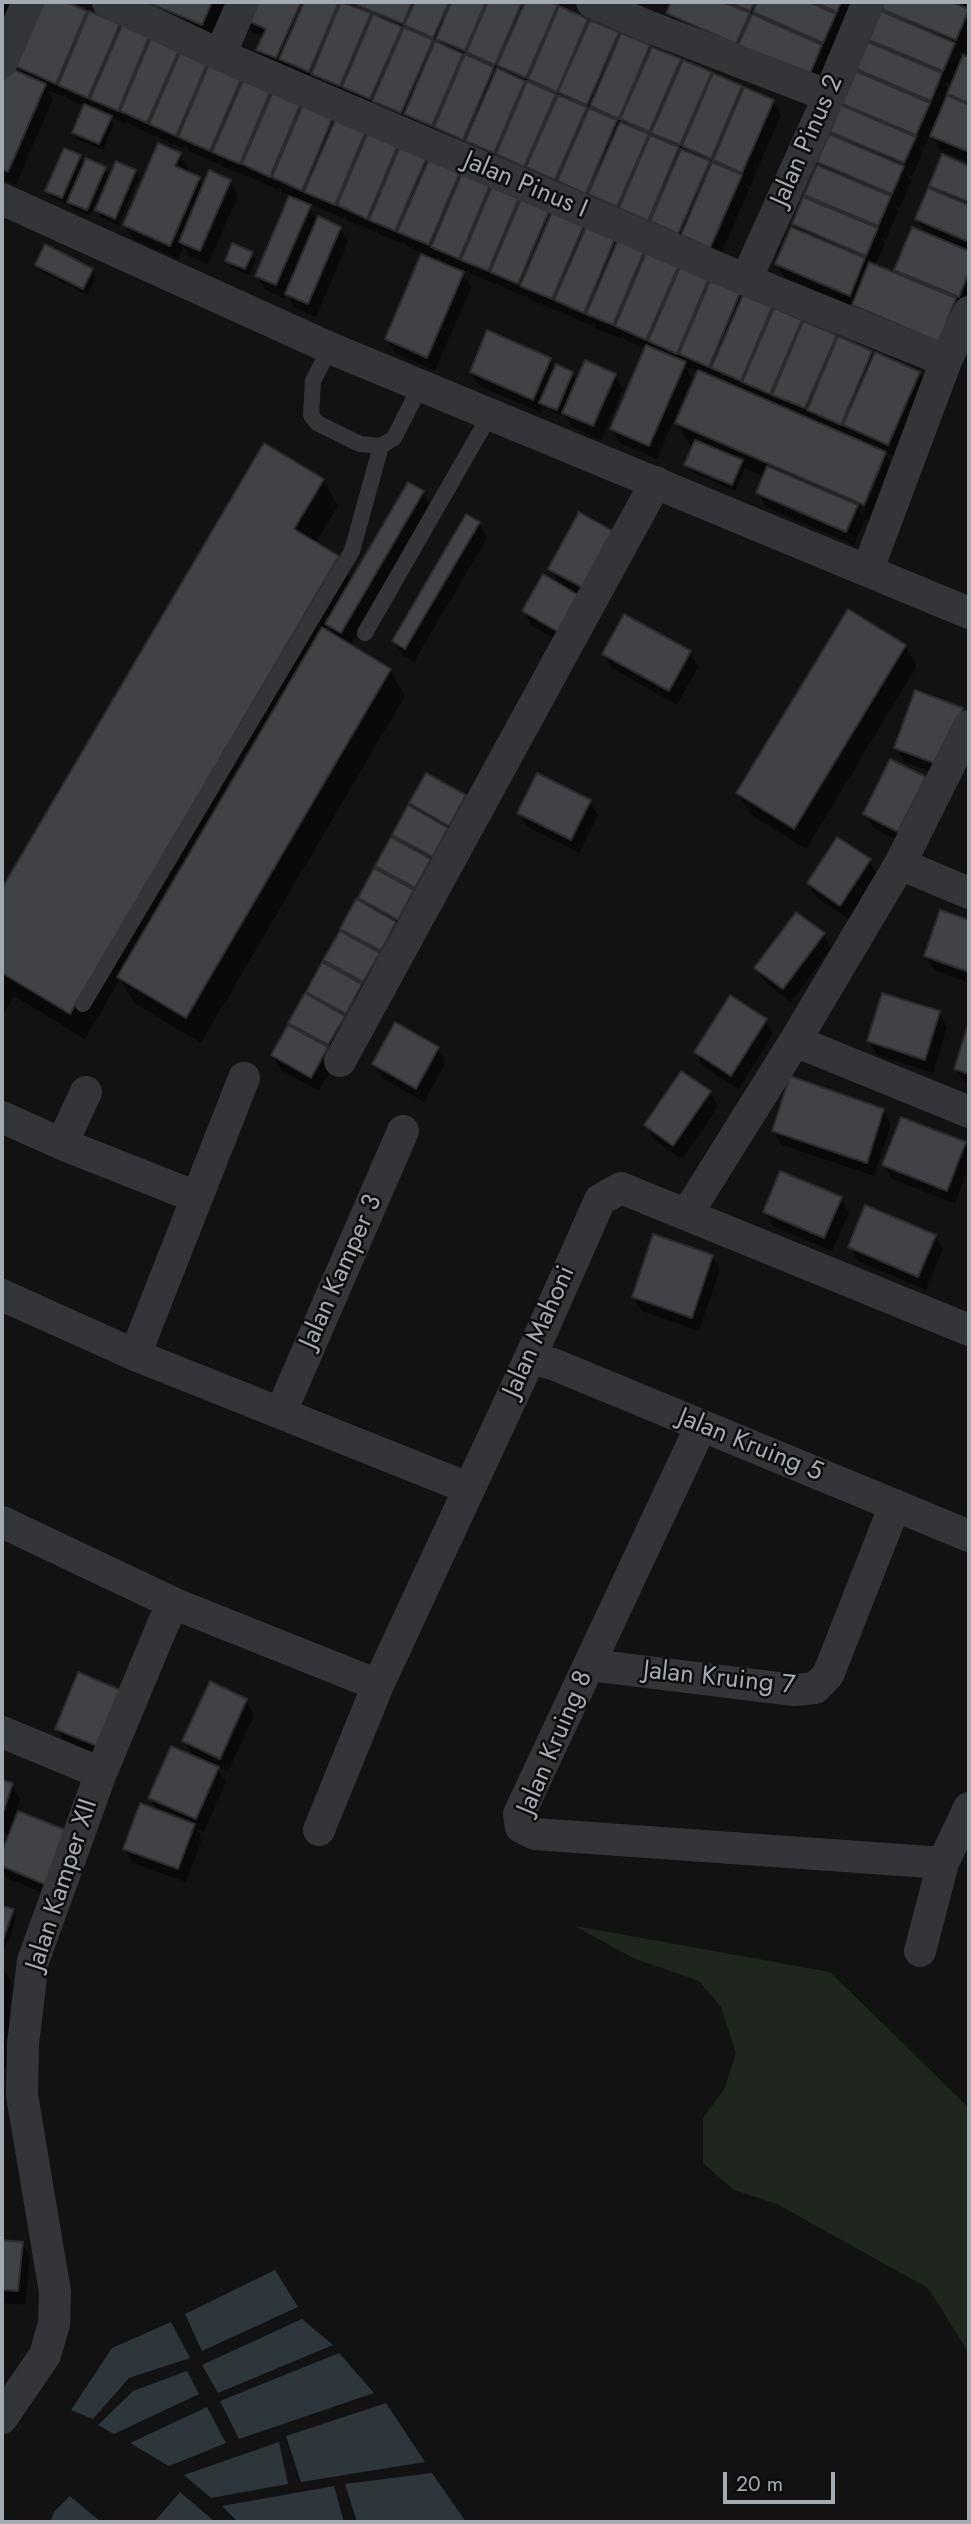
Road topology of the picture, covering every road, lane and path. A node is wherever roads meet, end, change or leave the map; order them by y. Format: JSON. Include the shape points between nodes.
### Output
{"nodes":[{"id":1,"x":28,"y":2,"type":"edge"},
{"id":2,"x":108,"y":2,"type":"edge"},
{"id":3,"x":243,"y":2,"type":"edge"},
{"id":4,"x":592,"y":2,"type":"edge"},
{"id":5,"x":868,"y":2,"type":"edge"},
{"id":6,"x":652,"y":14,"type":"edge"},
{"id":7,"x":220,"y":55,"type":"junction"},
{"id":8,"x":2,"y":62,"type":"edge"},
{"id":9,"x":829,"y":96,"type":"junction"},
{"id":10,"x":2,"y":199,"type":"edge"},
{"id":11,"x":746,"y":280,"type":"junction"},
{"id":12,"x":969,"y":312,"type":"edge"},
{"id":13,"x":330,"y":348,"type":"junction"},
{"id":14,"x":946,"y":361,"type":"junction"},
{"id":15,"x":420,"y":387,"type":"junction"},
{"id":16,"x":491,"y":413,"type":"junction"},
{"id":17,"x":381,"y":446,"type":"junction"},
{"id":18,"x":656,"y":482,"type":"junction"},
{"id":19,"x":868,"y":569,"type":"junction"},
{"id":20,"x":969,"y":613,"type":"edge"},
{"id":21,"x":365,"y":634,"type":"dead end"},
{"id":22,"x":969,"y":726,"type":"edge"},
{"id":23,"x":900,"y":864,"type":"junction"},
{"id":24,"x":969,"y":894,"type":"edge"},
{"id":25,"x":83,"y":1004,"type":"dead end"},
{"id":26,"x":795,"y":1041,"type":"junction"},
{"id":27,"x":340,"y":1061,"type":"dead end"},
{"id":28,"x":244,"y":1078,"type":"dead end"},
{"id":29,"x":86,"y":1092,"type":"dead end"},
{"id":30,"x":969,"y":1112,"type":"edge"},
{"id":31,"x":2,"y":1117,"type":"edge"},
{"id":32,"x":403,"y":1131,"type":"dead end"},
{"id":33,"x":62,"y":1144,"type":"junction"},
{"id":34,"x":196,"y":1197,"type":"junction"},
{"id":35,"x":687,"y":1214,"type":"junction"},
{"id":36,"x":2,"y":1294,"type":"edge"},
{"id":37,"x":969,"y":1331,"type":"edge"},
{"id":38,"x":135,"y":1355,"type":"junction"},
{"id":39,"x":530,"y":1358,"type":"junction"},
{"id":40,"x":281,"y":1412,"type":"junction"},
{"id":41,"x":701,"y":1426,"type":"junction"},
{"id":42,"x":468,"y":1488,"type":"junction"},
{"id":43,"x":895,"y":1505,"type":"junction"},
{"id":44,"x":2,"y":1522,"type":"edge"},
{"id":45,"x":969,"y":1536,"type":"edge"},
{"id":46,"x":176,"y":1604,"type":"junction"},
{"id":47,"x":590,"y":1665,"type":"junction"},
{"id":48,"x":378,"y":1685,"type":"junction"},
{"id":49,"x":2,"y":1732,"type":"edge"},
{"id":50,"x":101,"y":1773,"type":"junction"},
{"id":51,"x":969,"y":1808,"type":"edge"},
{"id":52,"x":318,"y":1830,"type":"dead end"},
{"id":53,"x":943,"y":1863,"type":"junction"},
{"id":54,"x":920,"y":1951,"type":"dead end"},
{"id":55,"x":12,"y":2092,"type":"edge"},
{"id":56,"x":2,"y":2418,"type":"edge"}],
"edges":[{"from":1,"to":8,"type":"street"},
{"from":2,"to":7,"type":"street","name":"Jalan Pinus I"},
{"from":3,"to":7,"type":"street"},
{"from":4,"to":6,"type":"street"},
{"from":5,"to":9,"type":"street","name":"Jalan Pinus 2"},
{"from":6,"to":9,"type":"street"},
{"from":7,"to":11,"type":"street","name":"Jalan Pinus I"},
{"from":9,"to":11,"type":"street","name":"Jalan Pinus 2"},
{"from":10,"to":13,"type":"street"},
{"from":11,"to":14,"type":"street","name":"Jalan Pinus I"},
{"from":12,"to":14,"type":"street"},
{"from":13,"to":15,"type":"street"},
{"from":13,"to":17,"type":"lane","via":[[313,381],[311,415],[317,423],[360,444]]},
{"from":14,"to":19,"type":"street"},
{"from":15,"to":16,"type":"street"},
{"from":15,"to":17,"type":"lane","via":[[394,438]]},
{"from":16,"to":18,"type":"street"},
{"from":16,"to":21,"type":"lane"},
{"from":17,"to":25,"type":"lane","via":[[352,551]]},
{"from":18,"to":19,"type":"street"},
{"from":18,"to":27,"type":"street"},
{"from":19,"to":20,"type":"street"},
{"from":22,"to":23,"type":"street"},
{"from":23,"to":24,"type":"street"},
{"from":23,"to":26,"type":"street"},
{"from":26,"to":30,"type":"street"},
{"from":26,"to":35,"type":"street"},
{"from":28,"to":34,"type":"street"},
{"from":29,"to":33,"type":"street"},
{"from":31,"to":33,"type":"street"},
{"from":32,"to":40,"type":"street","name":"Jalan Kamper 3"},
{"from":33,"to":34,"type":"street"},
{"from":34,"to":38,"type":"street"},
{"from":35,"to":37,"type":"street","name":"Jalan Mahoni"},
{"from":35,"to":39,"type":"street","name":"Jalan Mahoni","via":[[621,1188],[600,1200]]},
{"from":36,"to":38,"type":"street"},
{"from":38,"to":40,"type":"street"},
{"from":39,"to":41,"type":"street","name":"Jalan Kruing 5"},
{"from":39,"to":42,"type":"street","name":"Jalan Mahoni"},
{"from":40,"to":42,"type":"street"},
{"from":41,"to":43,"type":"street","name":"Jalan Kruing 5"},
{"from":41,"to":47,"type":"street","name":"Jalan Kruing 8"},
{"from":42,"to":48,"type":"street","name":"Jalan Mahoni"},
{"from":43,"to":45,"type":"street","name":"Jalan Kruing 5"},
{"from":43,"to":47,"type":"street","name":"Jalan Kruing 7","via":[[828,1675],[815,1688],[794,1690]]},
{"from":44,"to":46,"type":"street"},
{"from":46,"to":48,"type":"street"},
{"from":46,"to":50,"type":"street","name":"Jalan Kamper XII","via":[[164,1622]]},
{"from":47,"to":53,"type":"street","name":"Jalan Kruing 8","via":[[519,1814],[521,1827],[535,1834]]},
{"from":48,"to":52,"type":"street","name":"Jalan Mahoni"},
{"from":49,"to":50,"type":"street"},
{"from":50,"to":55,"type":"street","name":"Jalan Kamper XII","via":[[33,1961]]},
{"from":51,"to":53,"type":"street"},
{"from":53,"to":54,"type":"street"},
{"from":55,"to":56,"type":"street","name":"Jalan Kamper XII","via":[[55,2292],[54,2323],[45,2355]]}]}
